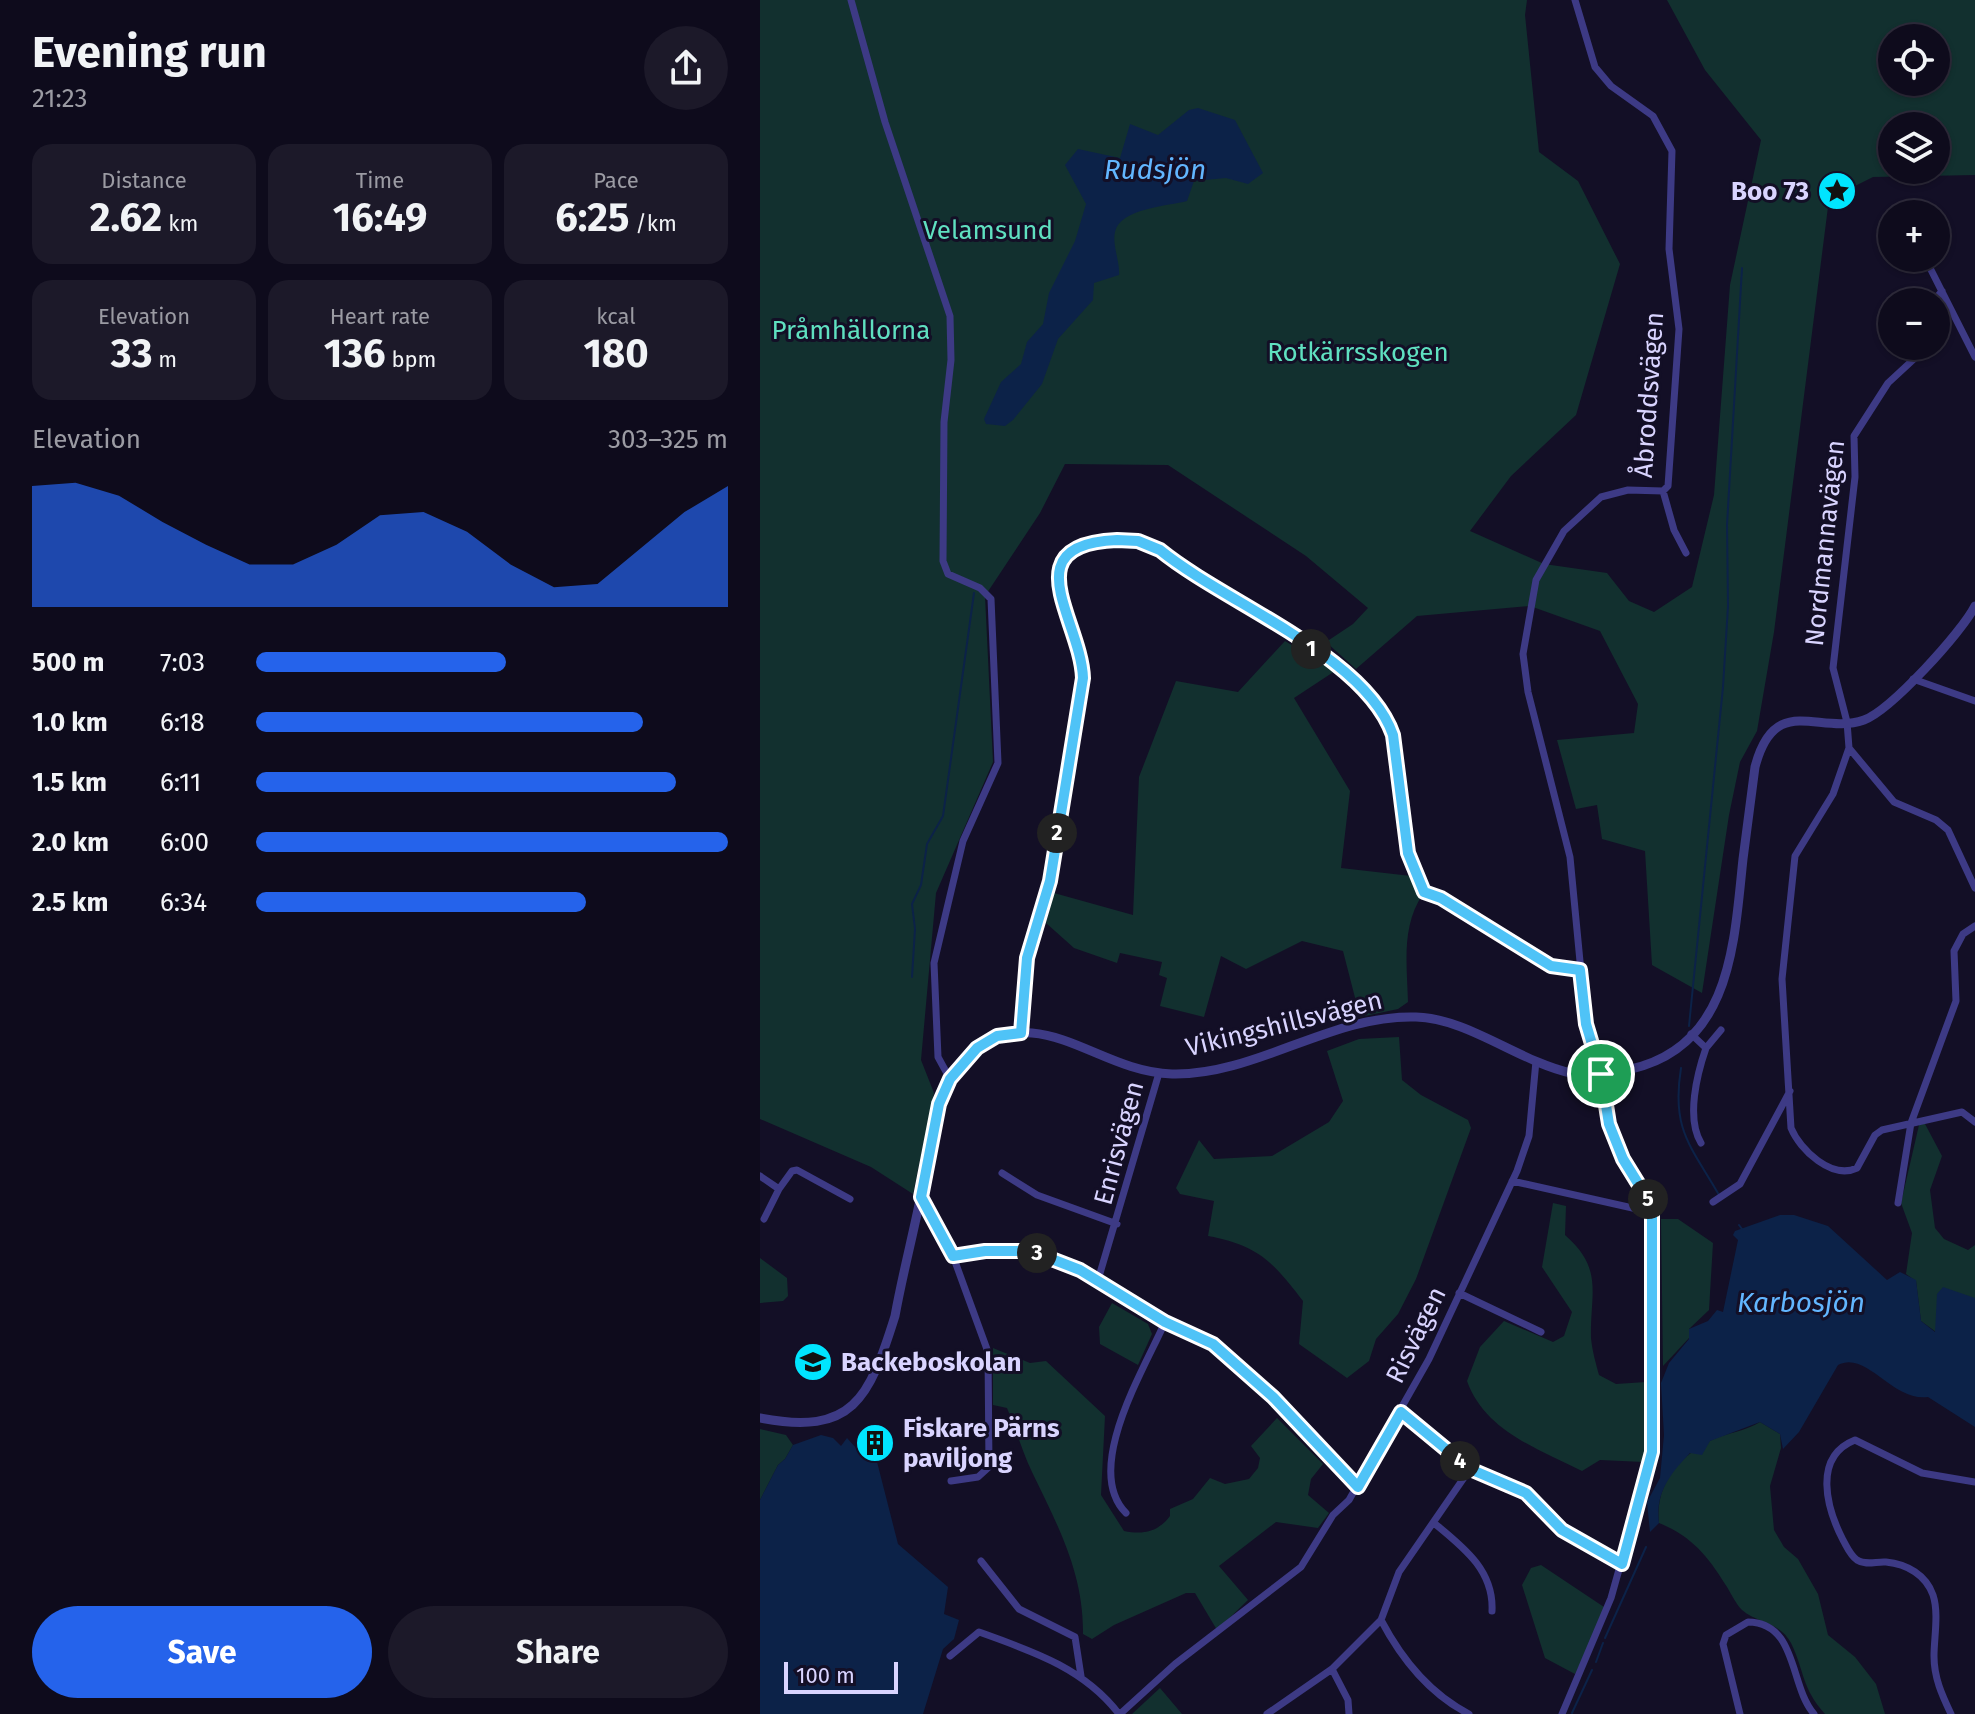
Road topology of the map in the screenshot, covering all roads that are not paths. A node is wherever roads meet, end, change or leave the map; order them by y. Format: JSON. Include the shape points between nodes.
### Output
{"nodes":[{"id":1,"x":851,"y":0,"type":"edge"},
{"id":2,"x":1575,"y":0,"type":"edge"},
{"id":3,"x":1950,"y":307,"type":"edge"},
{"id":4,"x":1975,"y":357,"type":"edge"},
{"id":5,"x":1913,"y":360,"type":"edge"},
{"id":6,"x":1663,"y":491,"type":"junction"},
{"id":7,"x":1686,"y":553,"type":"dead end"},
{"id":8,"x":1975,"y":606,"type":"edge"},
{"id":9,"x":1913,"y":679,"type":"junction"},
{"id":10,"x":1975,"y":701,"type":"edge"},
{"id":11,"x":1847,"y":722,"type":"junction"},
{"id":12,"x":1849,"y":748,"type":"junction"},
{"id":13,"x":1975,"y":888,"type":"edge"},
{"id":14,"x":1975,"y":926,"type":"edge"},
{"id":15,"x":1580,"y":970,"type":"junction"},
{"id":16,"x":1721,"y":1030,"type":"dead end"},
{"id":17,"x":1021,"y":1033,"type":"junction"},
{"id":18,"x":1691,"y":1034,"type":"junction"},
{"id":19,"x":1706,"y":1048,"type":"junction"},
{"id":20,"x":1536,"y":1061,"type":"junction"},
{"id":21,"x":1159,"y":1073,"type":"junction"},
{"id":22,"x":1601,"y":1074,"type":"junction"},
{"id":23,"x":950,"y":1079,"type":"junction"},
{"id":24,"x":1790,"y":1091,"type":"junction"},
{"id":25,"x":1975,"y":1122,"type":"edge"},
{"id":26,"x":1911,"y":1123,"type":"junction"},
{"id":27,"x":1701,"y":1143,"type":"dead end"},
{"id":28,"x":1002,"y":1173,"type":"dead end"},
{"id":29,"x":760,"y":1176,"type":"edge"},
{"id":30,"x":1512,"y":1181,"type":"junction"},
{"id":31,"x":779,"y":1189,"type":"junction"},
{"id":32,"x":921,"y":1197,"type":"junction"},
{"id":33,"x":850,"y":1199,"type":"dead end"},
{"id":34,"x":1713,"y":1202,"type":"dead end"},
{"id":35,"x":1898,"y":1203,"type":"dead end"},
{"id":36,"x":1652,"y":1206,"type":"junction"},
{"id":37,"x":764,"y":1219,"type":"dead end"},
{"id":38,"x":1117,"y":1224,"type":"junction"},
{"id":39,"x":953,"y":1256,"type":"junction"},
{"id":40,"x":1098,"y":1280,"type":"junction"},
{"id":41,"x":1459,"y":1293,"type":"junction"},
{"id":42,"x":1165,"y":1322,"type":"junction"},
{"id":43,"x":1541,"y":1332,"type":"dead end"},
{"id":44,"x":1401,"y":1412,"type":"junction"},
{"id":45,"x":760,"y":1418,"type":"edge"},
{"id":46,"x":1470,"y":1469,"type":"junction"},
{"id":47,"x":951,"y":1481,"type":"dead end"},
{"id":48,"x":1975,"y":1482,"type":"edge"},
{"id":49,"x":1358,"y":1487,"type":"junction"},
{"id":50,"x":1126,"y":1513,"type":"dead end"},
{"id":51,"x":1434,"y":1523,"type":"junction"},
{"id":52,"x":981,"y":1561,"type":"dead end"},
{"id":53,"x":1622,"y":1564,"type":"junction"},
{"id":54,"x":1492,"y":1611,"type":"dead end"},
{"id":55,"x":1381,"y":1620,"type":"junction"},
{"id":56,"x":950,"y":1656,"type":"dead end"},
{"id":57,"x":1332,"y":1669,"type":"junction"},
{"id":58,"x":1081,"y":1676,"type":"junction"},
{"id":59,"x":1120,"y":1714,"type":"edge"},
{"id":60,"x":1267,"y":1714,"type":"edge"},
{"id":61,"x":1349,"y":1714,"type":"edge"},
{"id":62,"x":1469,"y":1714,"type":"edge"},
{"id":63,"x":1562,"y":1714,"type":"edge"},
{"id":64,"x":1740,"y":1714,"type":"edge"},
{"id":65,"x":1814,"y":1714,"type":"edge"},
{"id":66,"x":1951,"y":1714,"type":"edge"}],
"edges":[{"from":1,"to":23,"type":"street","via":[[889,135],[950,316],[943,561],[948,574],[991,599],[998,763],[963,841],[934,963],[938,1057]]},
{"from":2,"to":6,"type":"street","name":"Åbroddsvägen","via":[[1595,67],[1611,86],[1653,116],[1672,151],[1669,249],[1679,329],[1668,486]]},
{"from":3,"to":4,"type":"street"},
{"from":5,"to":11,"type":"street","name":"Nordmannavägen","via":[[1888,383],[1854,436],[1855,477],[1833,668]]},
{"from":6,"to":7,"type":"street"},
{"from":6,"to":15,"type":"street","name":"Åbroddsvägen","via":[[1614,492],[1579,514],[1550,550],[1528,611],[1523,667],[1570,857]]},
{"from":8,"to":9,"type":"street","name":"Vikingshillsvägen"},
{"from":9,"to":10,"type":"street"},
{"from":9,"to":11,"type":"street","name":"Vikingshillsvägen","via":[[1874,714]]},
{"from":11,"to":12,"type":"street","name":"Nordmannavägen"},
{"from":11,"to":18,"type":"street","name":"Vikingshillsvägen","via":[[1795,719],[1771,734],[1758,754],[1731,961],[1716,1003]]},
{"from":12,"to":13,"type":"street","via":[[1894,802],[1948,830]]},
{"from":12,"to":24,"type":"street","via":[[1833,794],[1795,856],[1782,979]]},
{"from":14,"to":26,"type":"street","via":[[1957,942],[1954,1011]]},
{"from":15,"to":17,"type":"street","via":[[1551,966],[1424,892],[1408,853],[1393,735],[1367,690],[1160,550],[1138,541],[1107,540],[1070,554],[1056,577],[1081,653],[1083,678],[1050,881],[1027,958]]},
{"from":15,"to":22,"type":"street","name":"Åbroddsvägen","via":[[1586,1024]]},
{"from":16,"to":19,"type":"street"},
{"from":17,"to":21,"type":"street","name":"Vikingshillsvägen","via":[[1046,1036],[1112,1062]]},
{"from":17,"to":23,"type":"street","name":"Vikingshillsvägen","via":[[985,1042]]},
{"from":18,"to":19,"type":"street"},
{"from":18,"to":22,"type":"street","name":"Vikingshillsvägen","via":[[1655,1061]]},
{"from":19,"to":27,"type":"street","via":[[1695,1100]]},
{"from":20,"to":21,"type":"street","name":"Vikingshillsvägen","via":[[1417,1017],[1375,1021],[1221,1066]]},
{"from":20,"to":22,"type":"street","name":"Vikingshillsvägen","via":[[1570,1072]]},
{"from":20,"to":30,"type":"street","name":"Risvägen","via":[[1529,1136]]},
{"from":21,"to":38,"type":"street","name":"Enrisvägen"},
{"from":22,"to":36,"type":"street","name":"Åbroddsvägen","via":[[1615,1142]]},
{"from":23,"to":32,"type":"street","name":"Vikingshillsvägen","via":[[939,1104]]},
{"from":24,"to":26,"type":"street","via":[[1794,1137],[1837,1171],[1857,1168],[1882,1130]]},
{"from":24,"to":34,"type":"street","via":[[1740,1184]]},
{"from":25,"to":26,"type":"street","via":[[1962,1112]]},
{"from":26,"to":35,"type":"street"},
{"from":28,"to":38,"type":"street","name":"Enrisvägen","via":[[1037,1195]]},
{"from":29,"to":31,"type":"street"},
{"from":30,"to":36,"type":"street","via":[[1637,1209]]},
{"from":30,"to":41,"type":"street","name":"Risvägen"},
{"from":31,"to":33,"type":"street","via":[[797,1170]]},
{"from":31,"to":37,"type":"street"},
{"from":32,"to":39,"type":"street"},
{"from":32,"to":45,"type":"street","name":"Vikingshillsvägen","via":[[891,1330],[859,1401],[815,1424]]},
{"from":36,"to":53,"type":"street","via":[[1652,1452]]},
{"from":38,"to":40,"type":"street","name":"Enrisvägen"},
{"from":39,"to":40,"type":"street","via":[[1031,1251]]},
{"from":39,"to":47,"type":"street","via":[[988,1352],[990,1450],[985,1472]]},
{"from":40,"to":42,"type":"street"},
{"from":41,"to":43,"type":"street"},
{"from":41,"to":44,"type":"street","name":"Risvägen"},
{"from":42,"to":49,"type":"street","via":[[1223,1351]]},
{"from":42,"to":50,"type":"street","via":[[1119,1422],[1110,1476],[1113,1496]]},
{"from":44,"to":46,"type":"street"},
{"from":44,"to":49,"type":"street","name":"Risvägen"},
{"from":46,"to":51,"type":"street"},
{"from":46,"to":53,"type":"street","via":[[1526,1493],[1562,1530]]},
{"from":48,"to":66,"type":"street","via":[[1902,1466],[1861,1440],[1851,1441],[1832,1460],[1825,1482],[1835,1523],[1852,1556],[1862,1563],[1911,1569],[1925,1579],[1934,1597],[1938,1687]]},
{"from":49,"to":59,"type":"street","name":"Risvägen","via":[[1333,1515],[1301,1567],[1175,1664]]},
{"from":51,"to":54,"type":"street","via":[[1478,1563]]},
{"from":51,"to":55,"type":"street","via":[[1391,1585]]},
{"from":52,"to":58,"type":"street","via":[[1019,1609],[1075,1637]]},
{"from":53,"to":63,"type":"street","via":[[1597,1638]]},
{"from":55,"to":57,"type":"street"},
{"from":55,"to":62,"type":"street","via":[[1418,1674]]},
{"from":56,"to":58,"type":"street","via":[[979,1632]]},
{"from":57,"to":60,"type":"street"},
{"from":57,"to":61,"type":"street","via":[[1348,1700]]},
{"from":58,"to":59,"type":"street"},
{"from":64,"to":65,"type":"street","via":[[1723,1644],[1726,1635],[1748,1622],[1766,1625],[1782,1638]]}]}
